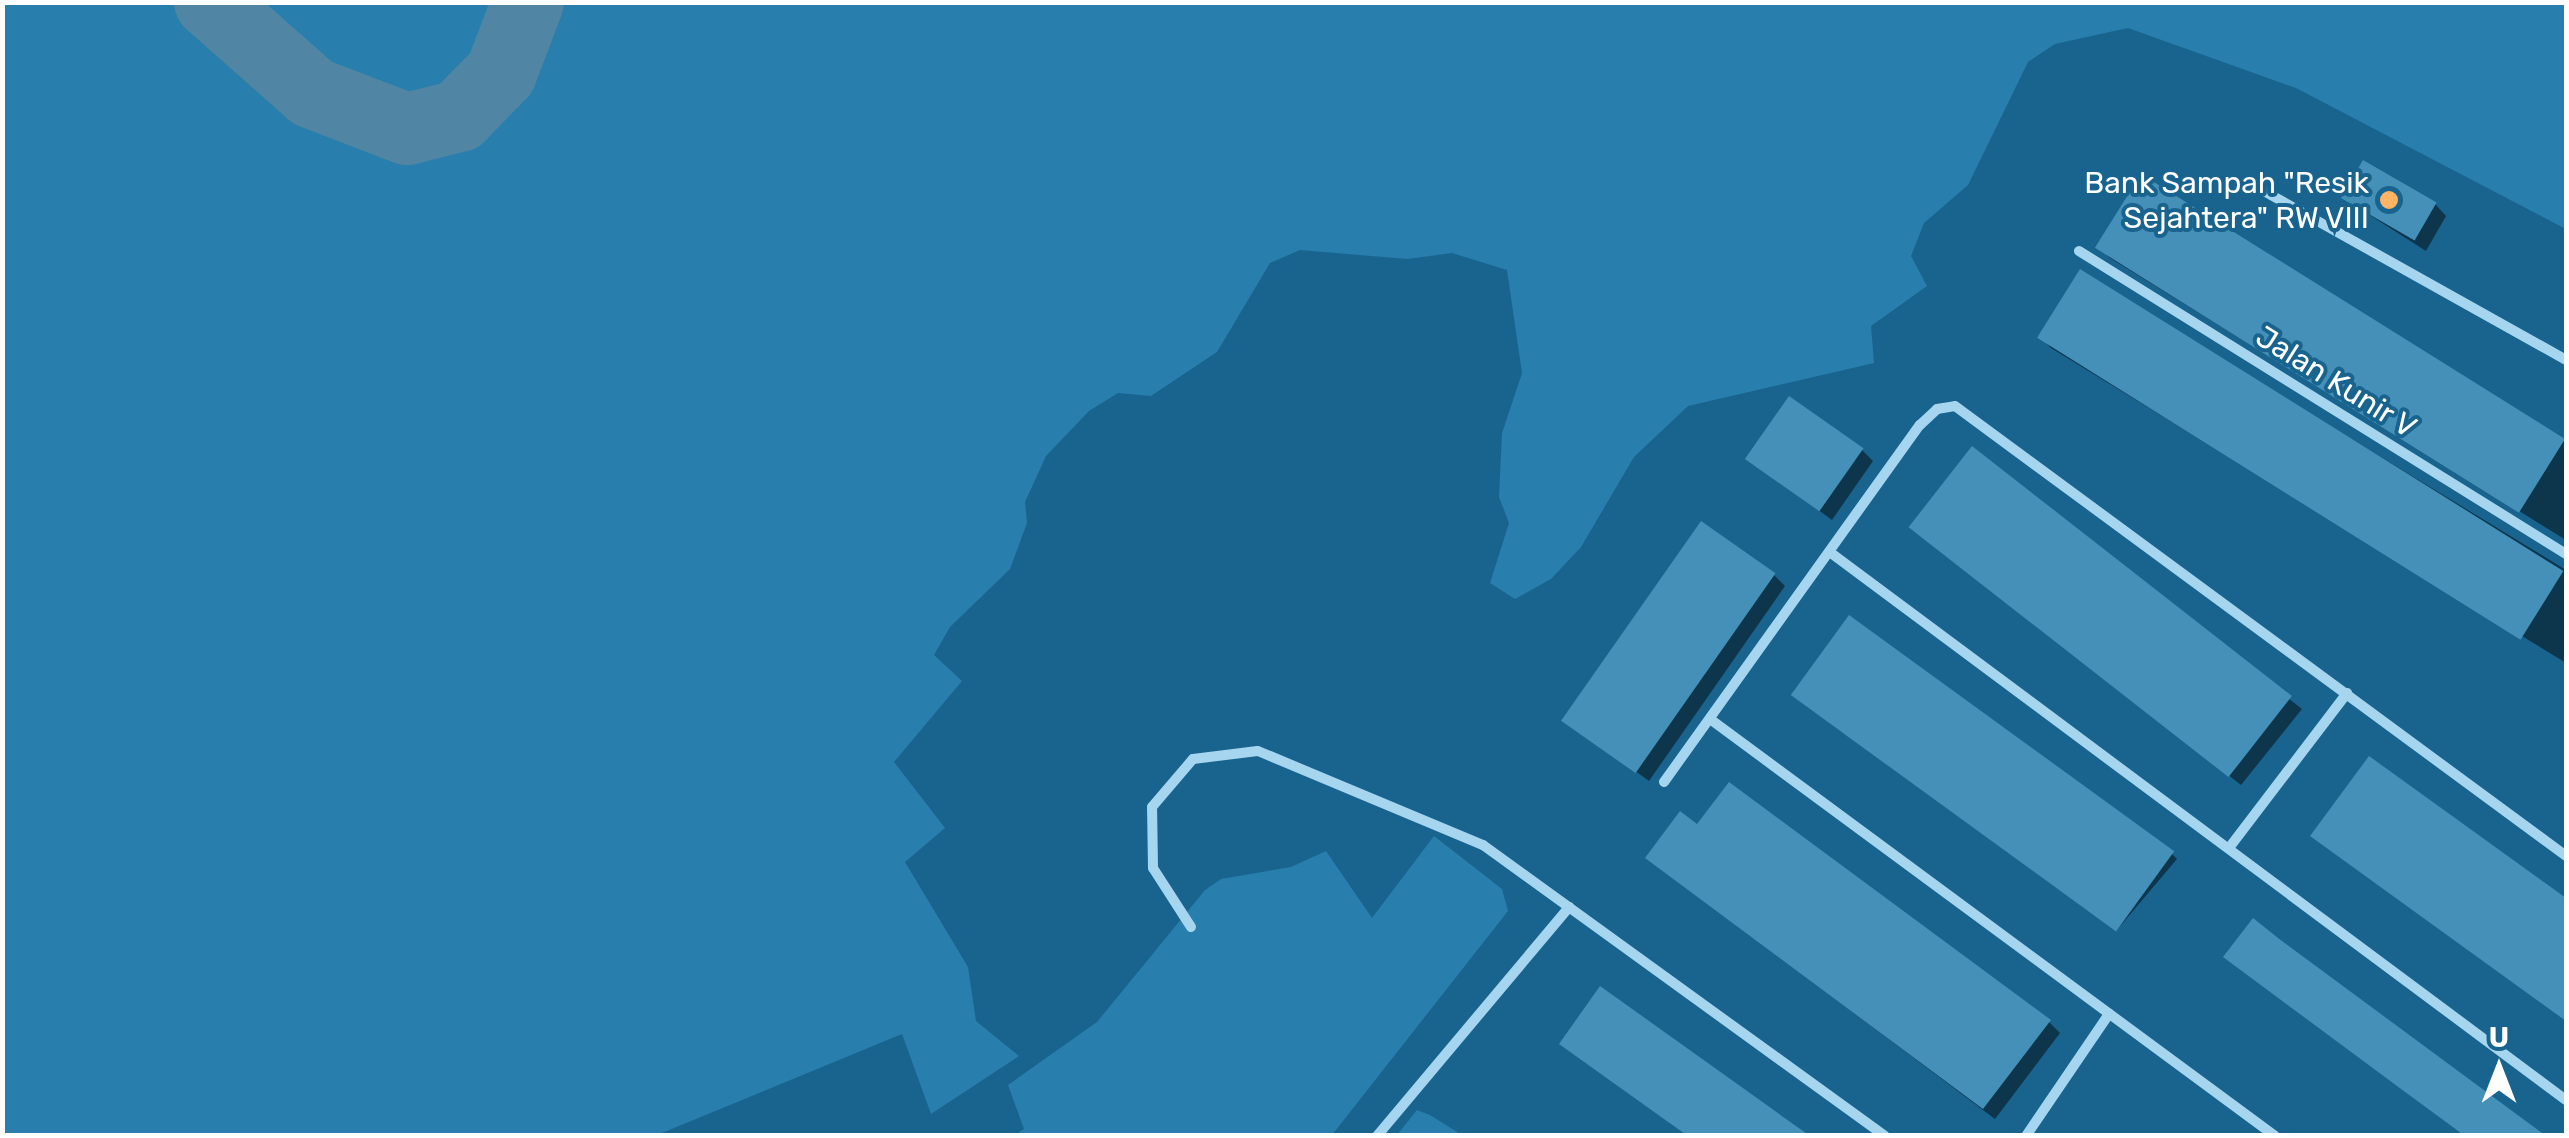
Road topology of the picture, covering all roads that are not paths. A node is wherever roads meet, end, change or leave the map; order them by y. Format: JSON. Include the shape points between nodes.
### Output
{"nodes":[{"id":1,"x":2246,"y":181,"type":"dead end"},
{"id":2,"x":2079,"y":251,"type":"dead end"},
{"id":3,"x":2566,"y":360,"type":"edge"},
{"id":4,"x":1831,"y":552,"type":"junction"},
{"id":5,"x":2566,"y":554,"type":"edge"},
{"id":6,"x":2347,"y":693,"type":"junction"},
{"id":7,"x":1710,"y":719,"type":"junction"},
{"id":8,"x":1664,"y":782,"type":"dead end"},
{"id":9,"x":2229,"y":848,"type":"junction"},
{"id":10,"x":2566,"y":856,"type":"edge"},
{"id":11,"x":1568,"y":906,"type":"junction"},
{"id":12,"x":1190,"y":927,"type":"dead end"},
{"id":13,"x":2110,"y":1014,"type":"junction"},
{"id":14,"x":2566,"y":1100,"type":"edge"},
{"id":15,"x":1377,"y":1136,"type":"edge"},
{"id":16,"x":1885,"y":1136,"type":"edge"},
{"id":17,"x":2026,"y":1136,"type":"edge"},
{"id":18,"x":2275,"y":1136,"type":"edge"}],
"edges":[{"from":1,"to":3,"type":"street"},
{"from":2,"to":5,"type":"street","name":"Jalan Kunir V"},
{"from":4,"to":6,"type":"street","via":[[1920,425],[1937,408],[1955,406]]},
{"from":4,"to":7,"type":"street"},
{"from":4,"to":9,"type":"street"},
{"from":6,"to":9,"type":"street"},
{"from":6,"to":10,"type":"street"},
{"from":7,"to":8,"type":"street"},
{"from":7,"to":13,"type":"street"},
{"from":9,"to":14,"type":"street"},
{"from":11,"to":12,"type":"street","via":[[1483,845],[1258,751],[1193,758],[1152,806],[1154,868]]},
{"from":11,"to":15,"type":"street"},
{"from":11,"to":16,"type":"street"},
{"from":13,"to":17,"type":"street"},
{"from":13,"to":18,"type":"street"}]}
